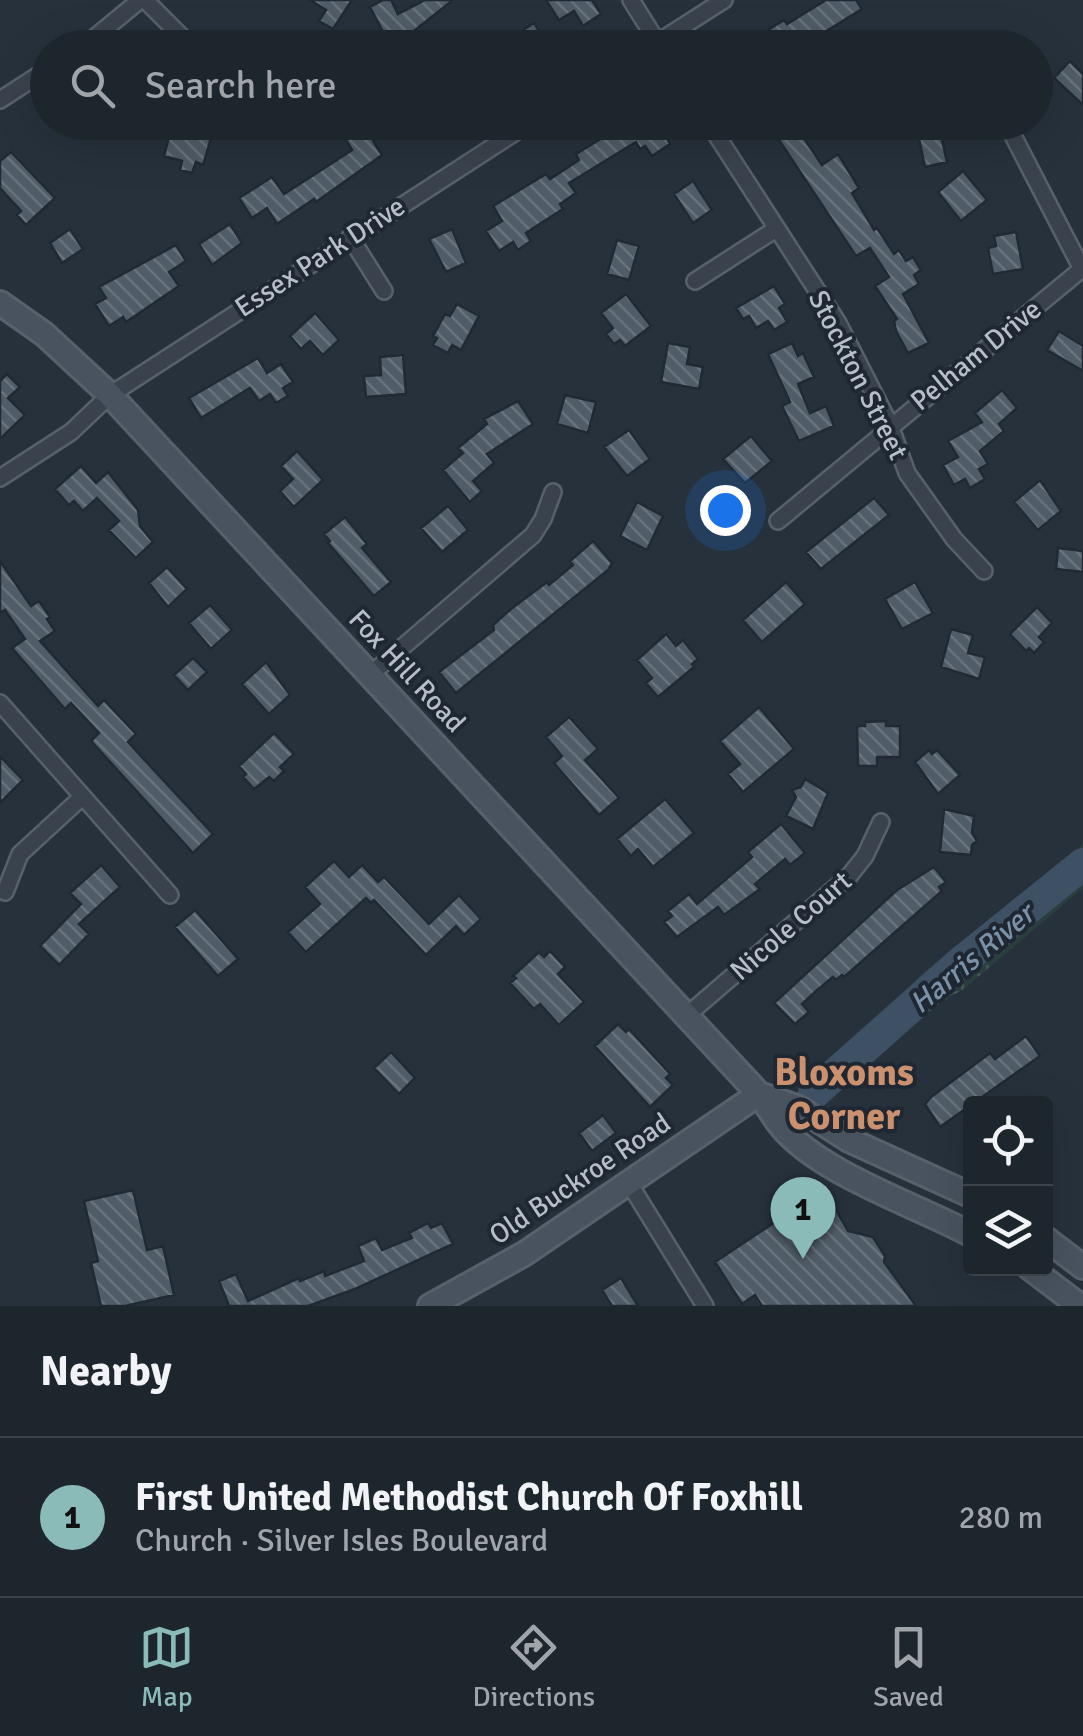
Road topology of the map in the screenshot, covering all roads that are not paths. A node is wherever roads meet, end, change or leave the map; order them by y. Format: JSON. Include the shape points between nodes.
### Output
{"nodes":[{"id":1,"x":142,"y":0,"type":"edge"},
{"id":2,"x":632,"y":0,"type":"edge"},
{"id":3,"x":724,"y":0,"type":"edge"},
{"id":4,"x":104,"y":30,"type":"edge"},
{"id":5,"x":174,"y":30,"type":"edge"},
{"id":6,"x":648,"y":30,"type":"edge"},
{"id":7,"x":680,"y":30,"type":"edge"},
{"id":8,"x":30,"y":81,"type":"edge"},
{"id":9,"x":0,"y":100,"type":"edge"},
{"id":10,"x":503,"y":140,"type":"edge"},
{"id":11,"x":719,"y":140,"type":"edge"},
{"id":12,"x":1015,"y":140,"type":"edge"},
{"id":13,"x":776,"y":229,"type":"junction"},
{"id":14,"x":350,"y":238,"type":"junction"},
{"id":15,"x":1082,"y":269,"type":"edge"},
{"id":16,"x":695,"y":282,"type":"dead end"},
{"id":17,"x":384,"y":291,"type":"dead end"},
{"id":18,"x":0,"y":303,"type":"edge"},
{"id":19,"x":110,"y":395,"type":"junction"},
{"id":20,"x":890,"y":425,"type":"junction"},
{"id":21,"x":0,"y":478,"type":"edge"},
{"id":22,"x":552,"y":492,"type":"dead end"},
{"id":23,"x":778,"y":520,"type":"dead end"},
{"id":24,"x":984,"y":570,"type":"dead end"},
{"id":25,"x":370,"y":674,"type":"junction"},
{"id":26,"x":0,"y":704,"type":"edge"},
{"id":27,"x":82,"y":798,"type":"junction"},
{"id":28,"x":881,"y":822,"type":"dead end"},
{"id":29,"x":4,"y":892,"type":"dead end"},
{"id":30,"x":170,"y":894,"type":"dead end"},
{"id":31,"x":685,"y":1017,"type":"junction"},
{"id":32,"x":759,"y":1094,"type":"junction"},
{"id":33,"x":629,"y":1184,"type":"junction"},
{"id":34,"x":963,"y":1192,"type":"edge"},
{"id":35,"x":963,"y":1230,"type":"edge"},
{"id":36,"x":1053,"y":1244,"type":"edge"},
{"id":37,"x":1083,"y":1267,"type":"edge"},
{"id":38,"x":1041,"y":1276,"type":"edge"},
{"id":39,"x":430,"y":1306,"type":"edge"},
{"id":40,"x":705,"y":1306,"type":"edge"},
{"id":41,"x":1080,"y":1306,"type":"edge"}],
"edges":[{"from":1,"to":4,"type":"street"},
{"from":1,"to":5,"type":"street"},
{"from":2,"to":6,"type":"street"},
{"from":3,"to":7,"type":"street"},
{"from":8,"to":9,"type":"street"},
{"from":10,"to":14,"type":"street","name":"Essex Park Drive"},
{"from":11,"to":13,"type":"street","name":"Stockton Street"},
{"from":12,"to":15,"type":"street"},
{"from":13,"to":16,"type":"street"},
{"from":13,"to":20,"type":"street","name":"Stockton Street","via":[[838,323]]},
{"from":14,"to":17,"type":"street"},
{"from":14,"to":19,"type":"street","name":"Essex Park Drive"},
{"from":15,"to":20,"type":"street","name":"Pelham Drive"},
{"from":18,"to":19,"type":"main road","name":"Fox Hill Road"},
{"from":19,"to":21,"type":"street","name":"Essex Park Drive","via":[[71,432]]},
{"from":19,"to":25,"type":"main road","name":"Fox Hill Road"},
{"from":20,"to":23,"type":"street","name":"Pelham Drive"},
{"from":20,"to":24,"type":"street","name":"Stockton Street","via":[[907,473]]},
{"from":22,"to":25,"type":"street","via":[[533,535]]},
{"from":25,"to":31,"type":"main road","name":"Fox Hill Road"},
{"from":26,"to":27,"type":"street"},
{"from":27,"to":29,"type":"street","via":[[20,854]]},
{"from":27,"to":30,"type":"street"},
{"from":28,"to":31,"type":"street","name":"Nicole Court","via":[[850,876]]},
{"from":31,"to":32,"type":"main road","name":"Fox Hill Road"},
{"from":32,"to":33,"type":"main road","name":"Old Buckroe Road"},
{"from":32,"to":34,"type":"main road"},
{"from":32,"to":35,"type":"main road","name":"Fox Hill Road","via":[[783,1129],[835,1167]]},
{"from":33,"to":39,"type":"main road","name":"Old Buckroe Road"},
{"from":33,"to":40,"type":"street"},
{"from":36,"to":37,"type":"main road"},
{"from":38,"to":41,"type":"main road"}]}
